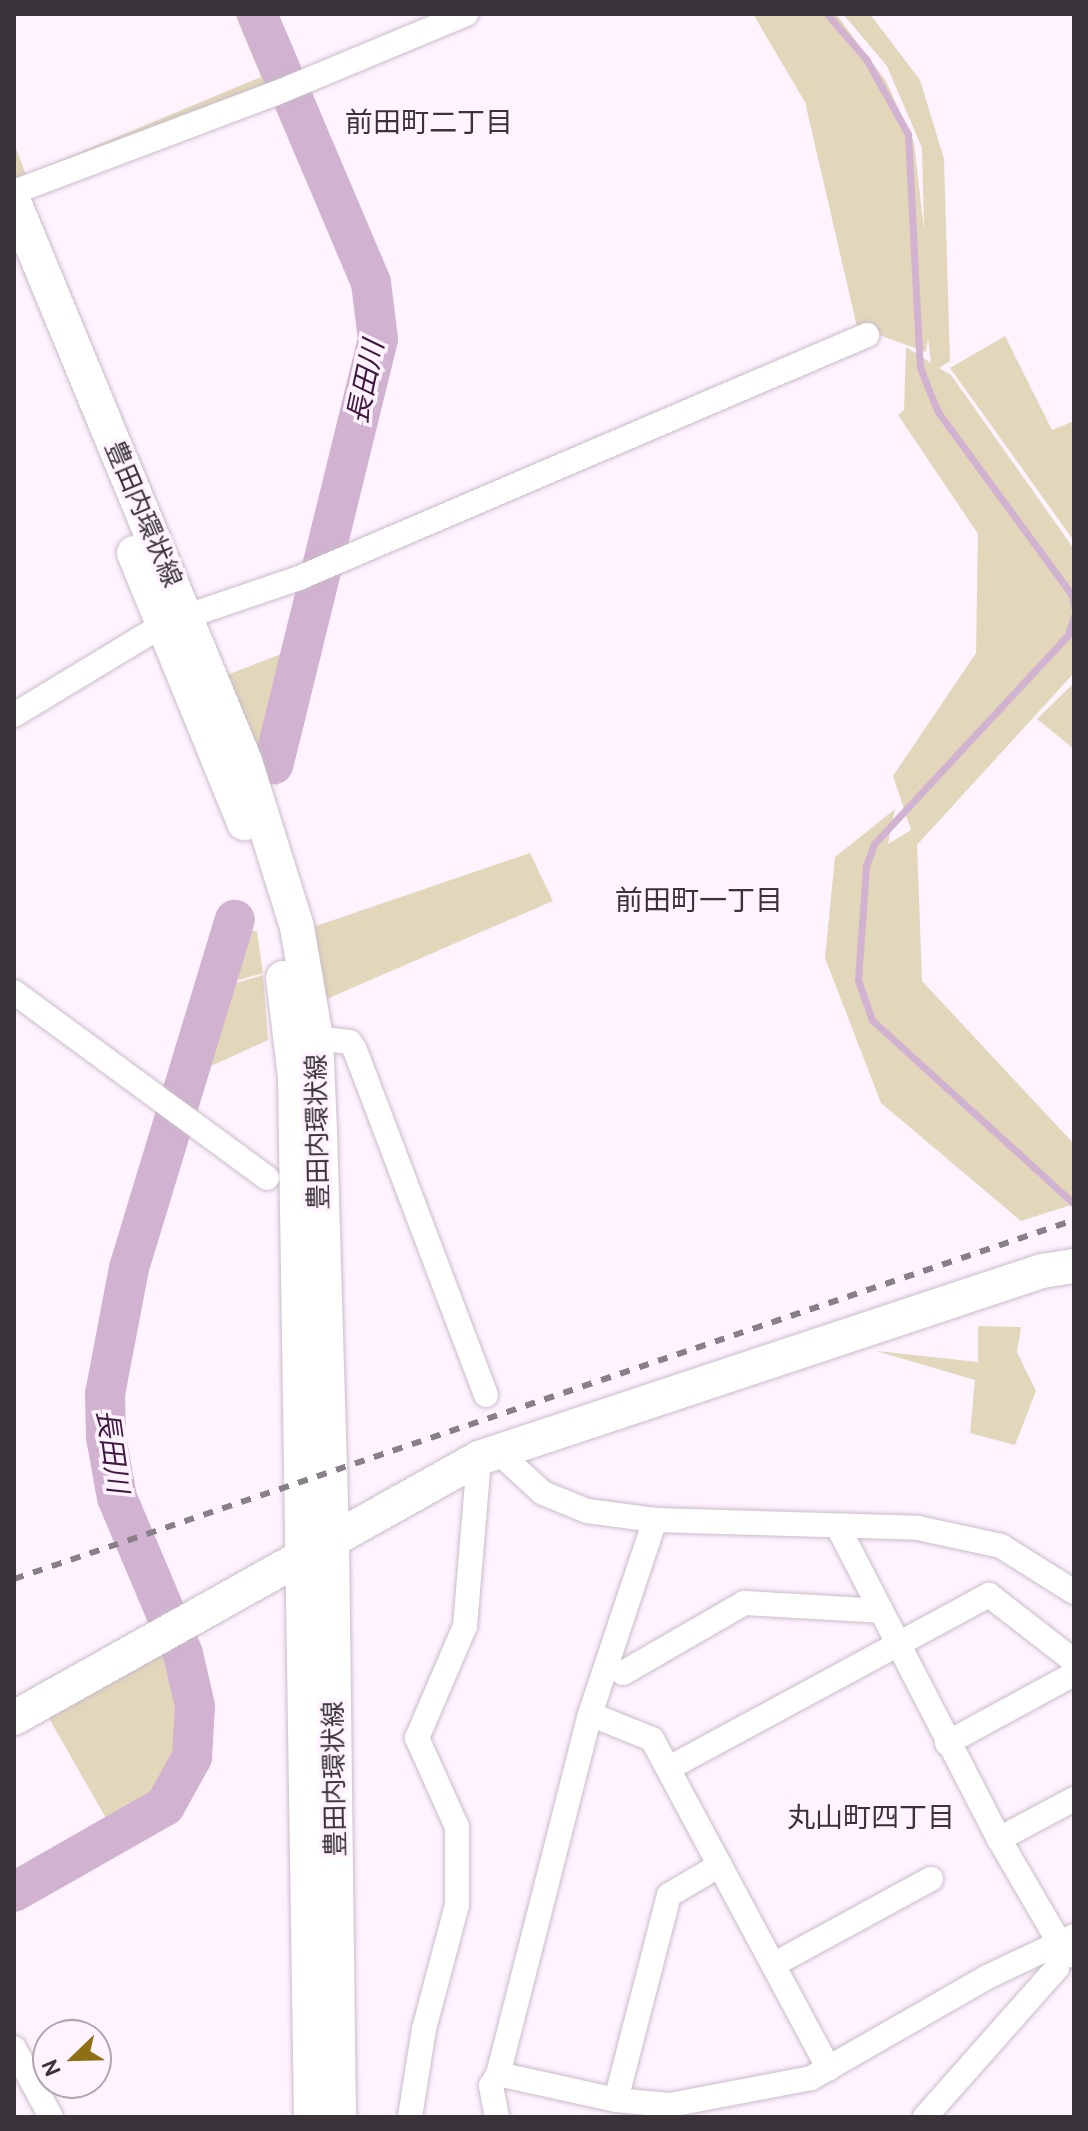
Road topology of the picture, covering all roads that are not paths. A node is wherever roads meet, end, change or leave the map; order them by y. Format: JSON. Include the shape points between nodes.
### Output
{"nodes":[{"id":1,"x":466,"y":14,"type":"edge"},
{"id":2,"x":14,"y":192,"type":"edge"},
{"id":3,"x":14,"y":202,"type":"edge"},
{"id":4,"x":14,"y":262,"type":"edge"},
{"id":5,"x":867,"y":335,"type":"dead end"},
{"id":6,"x":176,"y":621,"type":"junction"},
{"id":7,"x":14,"y":715,"type":"edge"},
{"id":8,"x":14,"y":992,"type":"edge"},
{"id":9,"x":316,"y":1038,"type":"junction"},
{"id":10,"x":267,"y":1178,"type":"dead end"},
{"id":11,"x":1074,"y":1266,"type":"edge"},
{"id":12,"x":486,"y":1395,"type":"dead end"},
{"id":13,"x":488,"y":1454,"type":"junction"},
{"id":14,"x":655,"y":1520,"type":"junction"},
{"id":15,"x":839,"y":1529,"type":"junction"},
{"id":16,"x":318,"y":1547,"type":"junction"},
{"id":17,"x":1074,"y":1592,"type":"edge"},
{"id":18,"x":881,"y":1611,"type":"junction"},
{"id":19,"x":898,"y":1646,"type":"junction"},
{"id":20,"x":1074,"y":1661,"type":"edge"},
{"id":21,"x":623,"y":1673,"type":"dead end"},
{"id":22,"x":1074,"y":1674,"type":"edge"},
{"id":23,"x":590,"y":1714,"type":"junction"},
{"id":24,"x":14,"y":1718,"type":"edge"},
{"id":25,"x":947,"y":1743,"type":"junction"},
{"id":26,"x":669,"y":1768,"type":"junction"},
{"id":27,"x":1074,"y":1799,"type":"edge"},
{"id":28,"x":999,"y":1839,"type":"junction"},
{"id":29,"x":720,"y":1865,"type":"junction"},
{"id":30,"x":931,"y":1879,"type":"dead end"},
{"id":31,"x":1069,"y":1945,"type":"edge"},
{"id":32,"x":773,"y":1965,"type":"junction"},
{"id":33,"x":14,"y":2048,"type":"edge"},
{"id":34,"x":829,"y":2069,"type":"junction"},
{"id":35,"x":498,"y":2074,"type":"junction"},
{"id":36,"x":616,"y":2100,"type":"junction"},
{"id":37,"x":51,"y":2117,"type":"edge"},
{"id":38,"x":311,"y":2117,"type":"edge"},
{"id":39,"x":339,"y":2117,"type":"edge"},
{"id":40,"x":410,"y":2117,"type":"edge"},
{"id":41,"x":497,"y":2117,"type":"edge"},
{"id":42,"x":925,"y":2117,"type":"edge"}],
"edges":[{"from":1,"to":2,"type":"street","via":[[274,94]]},
{"from":3,"to":6,"type":"street","name":"豊田内環状線"},
{"from":4,"to":6,"type":"street","name":"豊田内環状線"},
{"from":5,"to":6,"type":"street","via":[[299,578]]},
{"from":6,"to":7,"type":"street"},
{"from":6,"to":9,"type":"street","name":"豊田内環状線","via":[[275,846],[297,927]]},
{"from":6,"to":16,"type":"street","name":"豊田内環状線","via":[[270,912],[284,982],[295,1077]]},
{"from":8,"to":10,"type":"street"},
{"from":9,"to":12,"type":"street","via":[[350,1042],[355,1050]]},
{"from":9,"to":16,"type":"street","name":"豊田内環状線"},
{"from":11,"to":13,"type":"street","via":[[1042,1271]]},
{"from":13,"to":14,"type":"street","via":[[564,1504]]},
{"from":13,"to":16,"type":"street"},
{"from":13,"to":40,"type":"street","via":[[465,1626],[417,1738],[457,1827],[457,1905],[424,2029]]},
{"from":14,"to":15,"type":"street"},
{"from":14,"to":23,"type":"street"},
{"from":15,"to":17,"type":"street","via":[[918,1528],[1001,1546]]},
{"from":15,"to":18,"type":"street"},
{"from":16,"to":24,"type":"street","via":[[188,1625]]},
{"from":16,"to":38,"type":"street","name":"豊田内環状線"},
{"from":16,"to":39,"type":"street","name":"豊田内環状線"},
{"from":18,"to":19,"type":"street"},
{"from":18,"to":21,"type":"street","via":[[744,1603]]},
{"from":19,"to":20,"type":"street","via":[[989,1595]]},
{"from":19,"to":25,"type":"street"},
{"from":19,"to":26,"type":"street"},
{"from":22,"to":25,"type":"street"},
{"from":23,"to":26,"type":"street","via":[[652,1739]]},
{"from":23,"to":35,"type":"street"},
{"from":25,"to":28,"type":"street"},
{"from":26,"to":29,"type":"street"},
{"from":27,"to":28,"type":"street"},
{"from":28,"to":31,"type":"street"},
{"from":29,"to":32,"type":"street"},
{"from":29,"to":36,"type":"street","via":[[669,1895]]},
{"from":30,"to":32,"type":"street"},
{"from":31,"to":34,"type":"street","via":[[987,1977]]},
{"from":31,"to":42,"type":"street","via":[[1057,1968]]},
{"from":32,"to":34,"type":"street"},
{"from":33,"to":37,"type":"street"},
{"from":34,"to":36,"type":"street","via":[[791,2083],[670,2105]]},
{"from":35,"to":36,"type":"street"},
{"from":35,"to":41,"type":"street","via":[[491,2086]]}]}
